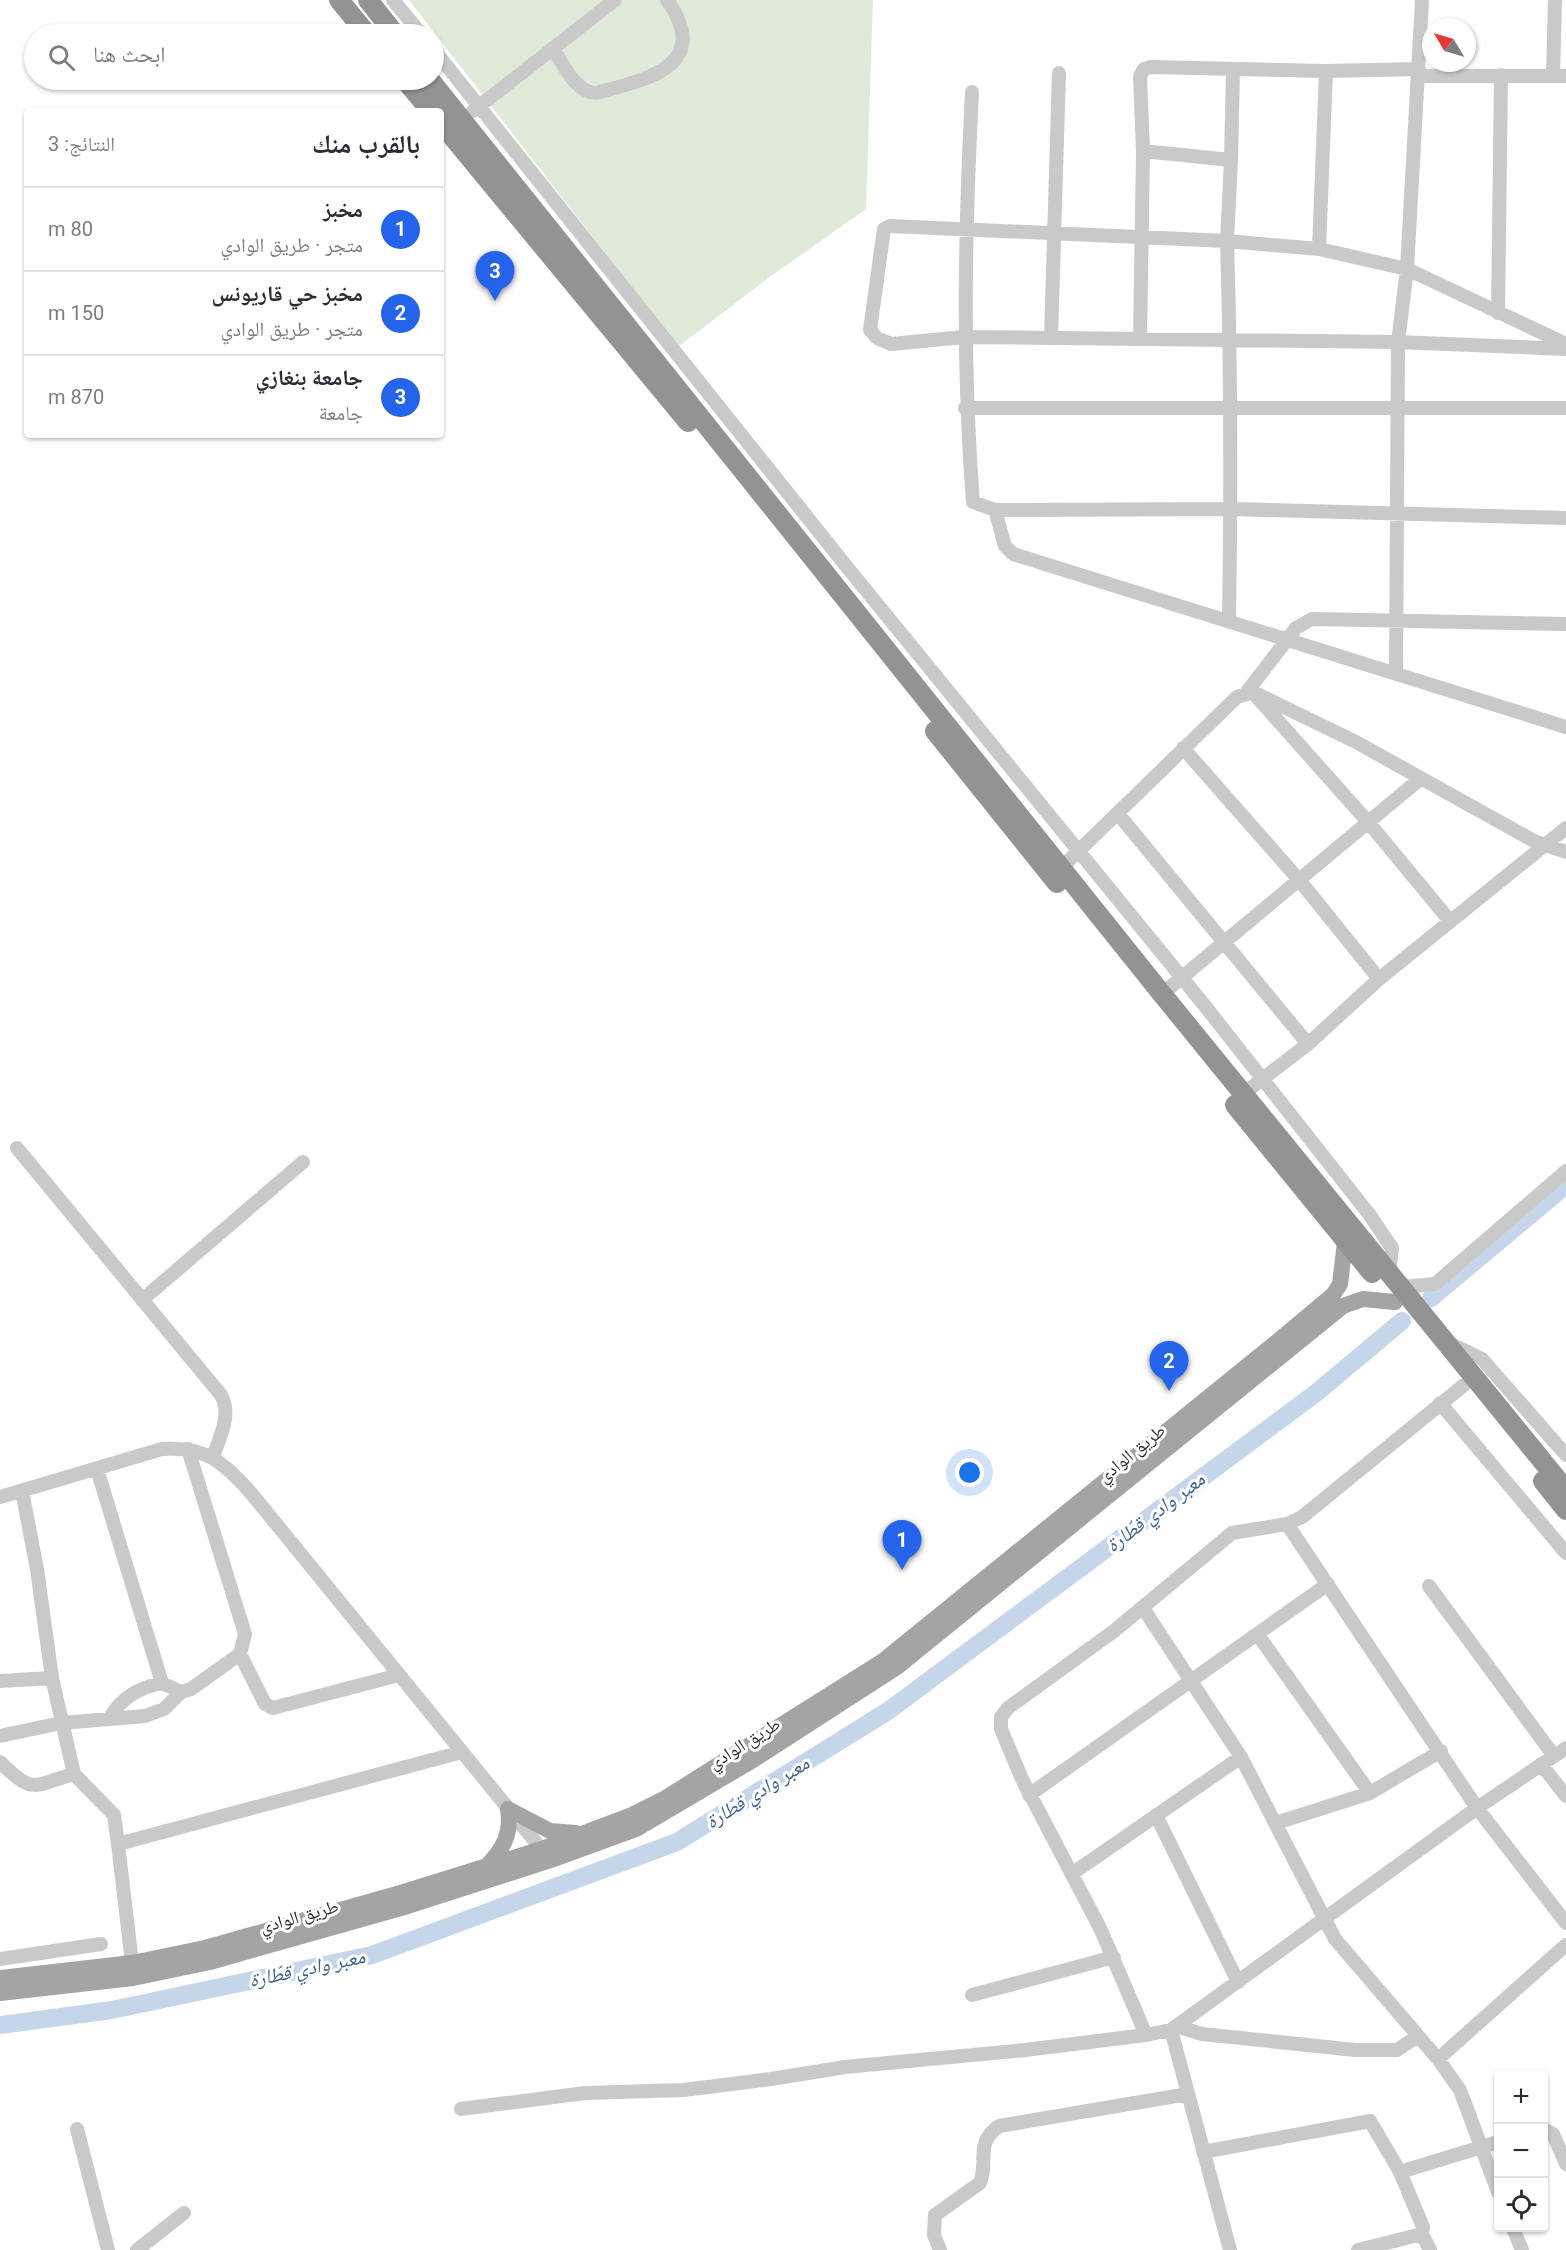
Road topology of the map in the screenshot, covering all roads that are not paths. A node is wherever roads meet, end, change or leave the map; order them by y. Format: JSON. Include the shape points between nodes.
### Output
{"nodes":[{"id":1,"x":339,"y":0,"type":"edge"},
{"id":2,"x":368,"y":0,"type":"edge"},
{"id":3,"x":393,"y":0,"type":"edge"},
{"id":4,"x":615,"y":0,"type":"edge"},
{"id":5,"x":667,"y":0,"type":"edge"},
{"id":6,"x":1422,"y":0,"type":"edge"},
{"id":7,"x":1555,"y":0,"type":"edge"},
{"id":8,"x":359,"y":24,"type":"edge"},
{"id":9,"x":387,"y":24,"type":"edge"},
{"id":10,"x":413,"y":24,"type":"edge"},
{"id":11,"x":553,"y":49,"type":"junction"},
{"id":12,"x":444,"y":63,"type":"edge"},
{"id":13,"x":1233,"y":70,"type":"junction"},
{"id":14,"x":1326,"y":71,"type":"junction"},
{"id":15,"x":1419,"y":73,"type":"junction"},
{"id":16,"x":1059,"y":74,"type":"dead end"},
{"id":17,"x":1501,"y":75,"type":"junction"},
{"id":18,"x":1559,"y":76,"type":"edge"},
{"id":19,"x":413,"y":90,"type":"edge"},
{"id":20,"x":438,"y":90,"type":"edge"},
{"id":21,"x":972,"y":92,"type":"dead end"},
{"id":22,"x":428,"y":108,"type":"edge"},
{"id":23,"x":479,"y":108,"type":"junction"},
{"id":24,"x":461,"y":119,"type":"junction"},
{"id":25,"x":444,"y":127,"type":"edge"},
{"id":26,"x":1143,"y":151,"type":"junction"},
{"id":27,"x":1231,"y":160,"type":"junction"},
{"id":28,"x":965,"y":230,"type":"junction"},
{"id":29,"x":1054,"y":234,"type":"junction"},
{"id":30,"x":1140,"y":239,"type":"junction"},
{"id":31,"x":1227,"y":241,"type":"junction"},
{"id":32,"x":1320,"y":249,"type":"junction"},
{"id":33,"x":1407,"y":269,"type":"junction"},
{"id":34,"x":1498,"y":313,"type":"junction"},
{"id":35,"x":964,"y":337,"type":"junction"},
{"id":36,"x":1051,"y":338,"type":"junction"},
{"id":37,"x":1140,"y":339,"type":"junction"},
{"id":38,"x":1231,"y":340,"type":"junction"},
{"id":39,"x":1398,"y":342,"type":"junction"},
{"id":40,"x":1566,"y":344,"type":"edge"},
{"id":41,"x":1566,"y":349,"type":"edge"},
{"id":42,"x":1231,"y":406,"type":"junction"},
{"id":43,"x":1397,"y":406,"type":"junction"},
{"id":44,"x":965,"y":408,"type":"junction"},
{"id":45,"x":1566,"y":408,"type":"edge"},
{"id":46,"x":1230,"y":509,"type":"junction"},
{"id":47,"x":995,"y":510,"type":"junction"},
{"id":48,"x":1395,"y":514,"type":"junction"},
{"id":49,"x":1566,"y":518,"type":"edge"},
{"id":50,"x":1229,"y":621,"type":"junction"},
{"id":51,"x":1396,"y":621,"type":"junction"},
{"id":52,"x":895,"y":624,"type":"junction"},
{"id":53,"x":1566,"y":624,"type":"edge"},
{"id":54,"x":877,"y":637,"type":"junction"},
{"id":55,"x":1287,"y":639,"type":"junction"},
{"id":56,"x":1396,"y":674,"type":"junction"},
{"id":57,"x":1249,"y":692,"type":"junction"},
{"id":58,"x":1566,"y":727,"type":"edge"},
{"id":59,"x":1183,"y":748,"type":"junction"},
{"id":60,"x":1420,"y":779,"type":"junction"},
{"id":61,"x":1119,"y":814,"type":"junction"},
{"id":62,"x":1369,"y":823,"type":"junction"},
{"id":63,"x":1566,"y":828,"type":"edge"},
{"id":64,"x":1545,"y":845,"type":"junction"},
{"id":65,"x":1079,"y":851,"type":"junction"},
{"id":66,"x":1566,"y":852,"type":"edge"},
{"id":67,"x":1062,"y":867,"type":"junction"},
{"id":68,"x":1300,"y":881,"type":"junction"},
{"id":69,"x":1450,"y":921,"type":"junction"},
{"id":70,"x":1227,"y":942,"type":"junction"},
{"id":71,"x":1182,"y":977,"type":"junction"},
{"id":72,"x":1379,"y":979,"type":"junction"},
{"id":73,"x":1162,"y":994,"type":"junction"},
{"id":74,"x":1308,"y":1044,"type":"junction"},
{"id":75,"x":1263,"y":1078,"type":"junction"},
{"id":76,"x":1243,"y":1094,"type":"junction"},
{"id":77,"x":17,"y":1148,"type":"dead end"},
{"id":78,"x":303,"y":1162,"type":"dead end"},
{"id":79,"x":1566,"y":1171,"type":"edge"},
{"id":80,"x":1369,"y":1214,"type":"junction"},
{"id":81,"x":1349,"y":1234,"type":"junction"},
{"id":82,"x":1395,"y":1287,"type":"junction"},
{"id":83,"x":142,"y":1300,"type":"junction"},
{"id":84,"x":1338,"y":1301,"type":"junction"},
{"id":85,"x":1441,"y":1339,"type":"junction"},
{"id":86,"x":1464,"y":1385,"type":"junction"},
{"id":87,"x":1440,"y":1403,"type":"junction"},
{"id":88,"x":188,"y":1449,"type":"junction"},
{"id":89,"x":1566,"y":1455,"type":"edge"},
{"id":90,"x":213,"y":1457,"type":"junction"},
{"id":91,"x":1560,"y":1468,"type":"edge"},
{"id":92,"x":97,"y":1469,"type":"junction"},
{"id":93,"x":1566,"y":1490,"type":"edge"},
{"id":94,"x":22,"y":1491,"type":"junction"},
{"id":95,"x":0,"y":1497,"type":"edge"},
{"id":96,"x":1566,"y":1510,"type":"edge"},
{"id":97,"x":1287,"y":1524,"type":"junction"},
{"id":98,"x":1566,"y":1553,"type":"edge"},
{"id":99,"x":1328,"y":1584,"type":"junction"},
{"id":100,"x":1429,"y":1586,"type":"dead end"},
{"id":101,"x":1143,"y":1608,"type":"junction"},
{"id":102,"x":1258,"y":1635,"type":"junction"},
{"id":103,"x":913,"y":1646,"type":"junction"},
{"id":104,"x":240,"y":1654,"type":"junction"},
{"id":105,"x":399,"y":1674,"type":"junction"},
{"id":106,"x":52,"y":1678,"type":"junction"},
{"id":107,"x":0,"y":1681,"type":"edge"},
{"id":108,"x":1192,"y":1682,"type":"junction"},
{"id":109,"x":162,"y":1683,"type":"junction"},
{"id":110,"x":181,"y":1692,"type":"junction"},
{"id":111,"x":110,"y":1717,"type":"junction"},
{"id":112,"x":61,"y":1723,"type":"junction"},
{"id":113,"x":0,"y":1736,"type":"edge"},
{"id":114,"x":1566,"y":1748,"type":"edge"},
{"id":115,"x":1442,"y":1751,"type":"junction"},
{"id":116,"x":462,"y":1752,"type":"junction"},
{"id":117,"x":1554,"y":1756,"type":"junction"},
{"id":118,"x":1241,"y":1757,"type":"junction"},
{"id":119,"x":0,"y":1762,"type":"edge"},
{"id":120,"x":1541,"y":1764,"type":"junction"},
{"id":121,"x":74,"y":1774,"type":"junction"},
{"id":122,"x":1370,"y":1793,"type":"junction"},
{"id":123,"x":1029,"y":1795,"type":"junction"},
{"id":124,"x":1566,"y":1796,"type":"edge"},
{"id":125,"x":1477,"y":1808,"type":"junction"},
{"id":126,"x":508,"y":1809,"type":"junction"},
{"id":127,"x":1156,"y":1815,"type":"junction"},
{"id":128,"x":1276,"y":1823,"type":"junction"},
{"id":129,"x":591,"y":1832,"type":"junction"},
{"id":130,"x":117,"y":1844,"type":"junction"},
{"id":131,"x":546,"y":1855,"type":"junction"},
{"id":132,"x":486,"y":1867,"type":"junction"},
{"id":133,"x":1073,"y":1873,"type":"junction"},
{"id":134,"x":1324,"y":1918,"type":"junction"},
{"id":135,"x":1566,"y":1923,"type":"edge"},
{"id":136,"x":101,"y":1944,"type":"dead end"},
{"id":137,"x":1566,"y":1945,"type":"edge"},
{"id":138,"x":1114,"y":1957,"type":"junction"},
{"id":139,"x":0,"y":1959,"type":"edge"},
{"id":140,"x":132,"y":1963,"type":"junction"},
{"id":141,"x":0,"y":1978,"type":"edge"},
{"id":142,"x":1238,"y":1982,"type":"junction"},
{"id":143,"x":0,"y":1994,"type":"edge"},
{"id":144,"x":972,"y":1995,"type":"dead end"},
{"id":145,"x":1173,"y":2028,"type":"junction"},
{"id":146,"x":1146,"y":2036,"type":"junction"},
{"id":147,"x":1418,"y":2036,"type":"junction"},
{"id":148,"x":1438,"y":2059,"type":"junction"},
{"id":149,"x":1188,"y":2094,"type":"junction"},
{"id":150,"x":461,"y":2109,"type":"dead end"},
{"id":151,"x":78,"y":2129,"type":"dead end"},
{"id":152,"x":1548,"y":2131,"type":"edge"},
{"id":153,"x":1494,"y":2143,"type":"edge"},
{"id":154,"x":1480,"y":2147,"type":"junction"},
{"id":155,"x":1203,"y":2152,"type":"junction"},
{"id":156,"x":1566,"y":2164,"type":"edge"},
{"id":157,"x":1400,"y":2172,"type":"junction"},
{"id":158,"x":1494,"y":2182,"type":"edge"},
{"id":159,"x":184,"y":2213,"type":"dead end"},
{"id":160,"x":1515,"y":2232,"type":"edge"},
{"id":161,"x":1422,"y":2234,"type":"junction"},
{"id":162,"x":108,"y":2250,"type":"edge"},
{"id":163,"x":137,"y":2250,"type":"edge"},
{"id":164,"x":940,"y":2250,"type":"edge"},
{"id":165,"x":1230,"y":2250,"type":"edge"},
{"id":166,"x":1358,"y":2250,"type":"edge"},
{"id":167,"x":1430,"y":2250,"type":"edge"},
{"id":168,"x":1522,"y":2250,"type":"edge"}],
"edges":[{"from":1,"to":8,"type":"highway"},
{"from":2,"to":9,"type":"highway"},
{"from":3,"to":10,"type":"street"},
{"from":4,"to":11,"type":"street"},
{"from":5,"to":11,"type":"street","via":[[676,16],[681,39],[674,60],[658,75],[596,93],[587,92]]},
{"from":6,"to":15,"type":"street"},
{"from":7,"to":18,"type":"street"},
{"from":11,"to":23,"type":"street"},
{"from":12,"to":23,"type":"street"},
{"from":13,"to":14,"type":"street"},
{"from":13,"to":26,"type":"street","via":[[1144,69],[1140,76]]},
{"from":13,"to":27,"type":"street"},
{"from":14,"to":15,"type":"street"},
{"from":14,"to":32,"type":"street"},
{"from":15,"to":17,"type":"street"},
{"from":15,"to":33,"type":"street"},
{"from":16,"to":29,"type":"street"},
{"from":17,"to":18,"type":"street"},
{"from":17,"to":34,"type":"street"},
{"from":19,"to":22,"type":"highway"},
{"from":20,"to":24,"type":"highway"},
{"from":21,"to":28,"type":"street"},
{"from":23,"to":24,"type":"street"},
{"from":23,"to":52,"type":"street"},
{"from":24,"to":54,"type":"highway"},
{"from":25,"to":81,"type":"highway"},
{"from":26,"to":27,"type":"street"},
{"from":26,"to":30,"type":"street"},
{"from":27,"to":31,"type":"street"},
{"from":28,"to":29,"type":"street"},
{"from":28,"to":35,"type":"street"},
{"from":28,"to":35,"type":"street","via":[[890,225],[884,229],[870,330],[891,344]]},
{"from":29,"to":30,"type":"street"},
{"from":29,"to":36,"type":"street"},
{"from":30,"to":31,"type":"street"},
{"from":30,"to":37,"type":"street"},
{"from":31,"to":32,"type":"street"},
{"from":31,"to":38,"type":"street"},
{"from":32,"to":33,"type":"street"},
{"from":33,"to":34,"type":"street"},
{"from":33,"to":39,"type":"street"},
{"from":34,"to":40,"type":"street"},
{"from":35,"to":36,"type":"street"},
{"from":35,"to":44,"type":"street"},
{"from":36,"to":37,"type":"street"},
{"from":37,"to":38,"type":"street"},
{"from":38,"to":39,"type":"street"},
{"from":38,"to":42,"type":"street"},
{"from":39,"to":41,"type":"street"},
{"from":39,"to":43,"type":"street"},
{"from":42,"to":43,"type":"street"},
{"from":42,"to":44,"type":"street"},
{"from":42,"to":46,"type":"street"},
{"from":43,"to":45,"type":"street"},
{"from":43,"to":48,"type":"street"},
{"from":44,"to":47,"type":"street","via":[[973,502]]},
{"from":46,"to":47,"type":"street"},
{"from":46,"to":48,"type":"street"},
{"from":46,"to":50,"type":"street"},
{"from":47,"to":50,"type":"street","via":[[1005,546],[1013,554]]},
{"from":48,"to":49,"type":"street"},
{"from":48,"to":51,"type":"street"},
{"from":50,"to":55,"type":"street"},
{"from":51,"to":53,"type":"street"},
{"from":51,"to":55,"type":"street","via":[[1312,620],[1303,623]]},
{"from":51,"to":56,"type":"street"},
{"from":52,"to":54,"type":"street"},
{"from":52,"to":65,"type":"street"},
{"from":54,"to":67,"type":"highway"},
{"from":55,"to":56,"type":"street"},
{"from":55,"to":57,"type":"street"},
{"from":56,"to":58,"type":"street"},
{"from":57,"to":59,"type":"street","via":[[1237,697]]},
{"from":57,"to":60,"type":"street","via":[[1356,742]]},
{"from":57,"to":62,"type":"street"},
{"from":59,"to":61,"type":"street"},
{"from":59,"to":68,"type":"street"},
{"from":60,"to":62,"type":"street"},
{"from":60,"to":64,"type":"street"},
{"from":61,"to":65,"type":"street"},
{"from":61,"to":70,"type":"street"},
{"from":62,"to":68,"type":"street"},
{"from":62,"to":69,"type":"street"},
{"from":63,"to":64,"type":"street"},
{"from":64,"to":66,"type":"street"},
{"from":64,"to":69,"type":"street"},
{"from":65,"to":67,"type":"street"},
{"from":65,"to":71,"type":"street"},
{"from":67,"to":73,"type":"highway"},
{"from":68,"to":70,"type":"street"},
{"from":68,"to":72,"type":"street"},
{"from":69,"to":72,"type":"street"},
{"from":70,"to":71,"type":"street"},
{"from":70,"to":74,"type":"street"},
{"from":71,"to":73,"type":"street"},
{"from":71,"to":75,"type":"street"},
{"from":72,"to":74,"type":"street"},
{"from":73,"to":76,"type":"highway"},
{"from":74,"to":75,"type":"street"},
{"from":75,"to":76,"type":"street"},
{"from":75,"to":80,"type":"street"},
{"from":76,"to":81,"type":"highway"},
{"from":77,"to":83,"type":"street"},
{"from":78,"to":83,"type":"street"},
{"from":79,"to":82,"type":"street","via":[[1435,1284]]},
{"from":80,"to":81,"type":"street"},
{"from":80,"to":82,"type":"street","via":[[1392,1248]]},
{"from":81,"to":82,"type":"highway"},
{"from":81,"to":82,"type":"highway"},
{"from":81,"to":84,"type":"main road"},
{"from":82,"to":84,"type":"main road","name":"طريق الوادي","via":[[1363,1299]]},
{"from":82,"to":85,"type":"highway"},
{"from":82,"to":86,"type":"highway"},
{"from":83,"to":90,"type":"street","via":[[226,1405]]},
{"from":84,"to":103,"type":"main road","name":"طريق الوادي"},
{"from":85,"to":89,"type":"street","via":[[1482,1359]]},
{"from":85,"to":91,"type":"highway"},
{"from":86,"to":87,"type":"street"},
{"from":86,"to":96,"type":"highway"},
{"from":87,"to":97,"type":"street","via":[[1310,1510]]},
{"from":87,"to":98,"type":"street"},
{"from":88,"to":90,"type":"street"},
{"from":88,"to":92,"type":"street","via":[[162,1449]]},
{"from":88,"to":104,"type":"street","via":[[245,1634]]},
{"from":90,"to":105,"type":"street","via":[[251,1493]]},
{"from":91,"to":93,"type":"highway"},
{"from":92,"to":94,"type":"street"},
{"from":92,"to":109,"type":"street"},
{"from":94,"to":95,"type":"street"},
{"from":94,"to":106,"type":"street"},
{"from":97,"to":99,"type":"street"},
{"from":97,"to":101,"type":"street","via":[[1232,1533]]},
{"from":99,"to":102,"type":"street"},
{"from":99,"to":115,"type":"street"},
{"from":100,"to":117,"type":"street"},
{"from":101,"to":108,"type":"street"},
{"from":101,"to":123,"type":"street","via":[[1004,1712],[1001,1729]]},
{"from":102,"to":108,"type":"street"},
{"from":102,"to":122,"type":"street"},
{"from":103,"to":129,"type":"main road","name":"طريق الوادي","via":[[664,1799]]},
{"from":103,"to":131,"type":"main road","name":"طريق الوادي","via":[[874,1683],[674,1809],[636,1829]]},
{"from":104,"to":105,"type":"street","via":[[265,1704],[273,1708]]},
{"from":104,"to":110,"type":"street"},
{"from":105,"to":116,"type":"street"},
{"from":106,"to":107,"type":"street"},
{"from":106,"to":112,"type":"street"},
{"from":108,"to":118,"type":"street"},
{"from":108,"to":123,"type":"street"},
{"from":109,"to":110,"type":"street"},
{"from":109,"to":111,"type":"street","via":[[141,1687],[127,1696]]},
{"from":110,"to":111,"type":"street","via":[[164,1709],[145,1716]]},
{"from":111,"to":112,"type":"street"},
{"from":112,"to":113,"type":"street"},
{"from":112,"to":121,"type":"street"},
{"from":114,"to":117,"type":"street"},
{"from":115,"to":122,"type":"street"},
{"from":115,"to":125,"type":"street"},
{"from":116,"to":126,"type":"street"},
{"from":116,"to":130,"type":"street"},
{"from":117,"to":120,"type":"street"},
{"from":118,"to":127,"type":"street"},
{"from":118,"to":128,"type":"street"},
{"from":119,"to":121,"type":"street","via":[[30,1786]]},
{"from":120,"to":124,"type":"street"},
{"from":120,"to":125,"type":"street"},
{"from":121,"to":130,"type":"street","via":[[114,1815]]},
{"from":122,"to":128,"type":"street"},
{"from":123,"to":133,"type":"street"},
{"from":125,"to":134,"type":"street"},
{"from":125,"to":135,"type":"street"},
{"from":126,"to":129,"type":"main road","via":[[550,1831]]},
{"from":126,"to":131,"type":"street"},
{"from":126,"to":132,"type":"main road","via":[[508,1834],[503,1847]]},
{"from":127,"to":133,"type":"street"},
{"from":127,"to":142,"type":"street"},
{"from":128,"to":134,"type":"street"},
{"from":129,"to":131,"type":"main road","name":"طريق الوادي"},
{"from":130,"to":140,"type":"street"},
{"from":131,"to":132,"type":"main road","name":"طريق الوادي"},
{"from":131,"to":143,"type":"main road","name":"طريق الوادي","via":[[408,1906],[169,1972]]},
{"from":132,"to":140,"type":"main road","name":"طريق الوادي","via":[[205,1948]]},
{"from":133,"to":138,"type":"street"},
{"from":134,"to":142,"type":"street"},
{"from":134,"to":147,"type":"street","via":[[1349,1958]]},
{"from":136,"to":139,"type":"street"},
{"from":137,"to":148,"type":"street"},
{"from":138,"to":144,"type":"street"},
{"from":138,"to":146,"type":"street"},
{"from":140,"to":141,"type":"main road","name":"طريق الوادي"},
{"from":142,"to":145,"type":"street"},
{"from":145,"to":146,"type":"street"},
{"from":145,"to":147,"type":"street","via":[[1355,2050],[1397,2050]]},
{"from":145,"to":149,"type":"street"},
{"from":146,"to":150,"type":"street","via":[[845,2067],[684,2090],[585,2093]]},
{"from":147,"to":148,"type":"street"},
{"from":148,"to":154,"type":"street","via":[[1460,2090]]},
{"from":149,"to":155,"type":"street"},
{"from":149,"to":164,"type":"street","via":[[999,2126],[983,2147],[980,2183],[935,2215],[934,2235]]},
{"from":151,"to":162,"type":"street"},
{"from":152,"to":156,"type":"street","via":[[1553,2134]]},
{"from":153,"to":154,"type":"street"},
{"from":154,"to":157,"type":"street"},
{"from":154,"to":158,"type":"street"},
{"from":155,"to":157,"type":"street","via":[[1370,2121]]},
{"from":155,"to":165,"type":"street"},
{"from":157,"to":161,"type":"street","via":[[1424,2227]]},
{"from":159,"to":163,"type":"street"},
{"from":160,"to":168,"type":"street"},
{"from":161,"to":166,"type":"street"},
{"from":161,"to":167,"type":"street"}]}
